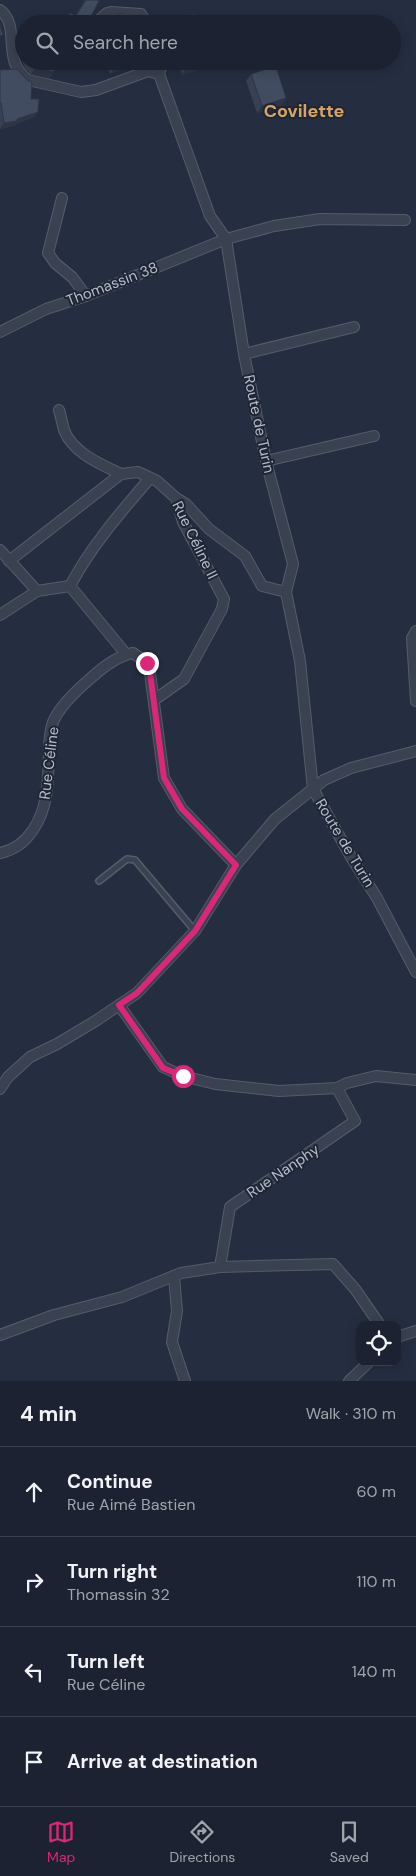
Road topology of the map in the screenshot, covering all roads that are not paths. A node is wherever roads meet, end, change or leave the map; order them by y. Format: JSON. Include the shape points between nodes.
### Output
{"nodes":[{"id":1,"x":0,"y":10,"type":"edge"},
{"id":2,"x":105,"y":15,"type":"edge"},
{"id":3,"x":142,"y":15,"type":"edge"},
{"id":4,"x":15,"y":66,"type":"edge"},
{"id":5,"x":18,"y":70,"type":"edge"},
{"id":6,"x":160,"y":70,"type":"edge"},
{"id":7,"x":159,"y":74,"type":"junction"},
{"id":8,"x":62,"y":198,"type":"dead end"},
{"id":9,"x":405,"y":220,"type":"dead end"},
{"id":10,"x":226,"y":239,"type":"junction"},
{"id":11,"x":86,"y":296,"type":"junction"},
{"id":12,"x":354,"y":327,"type":"dead end"},
{"id":13,"x":0,"y":332,"type":"edge"},
{"id":14,"x":244,"y":354,"type":"junction"},
{"id":15,"x":59,"y":410,"type":"dead end"},
{"id":16,"x":374,"y":436,"type":"dead end"},
{"id":17,"x":266,"y":461,"type":"junction"},
{"id":18,"x":121,"y":474,"type":"junction"},
{"id":19,"x":150,"y":478,"type":"junction"},
{"id":20,"x":176,"y":498,"type":"junction"},
{"id":21,"x":0,"y":550,"type":"edge"},
{"id":22,"x":9,"y":561,"type":"junction"},
{"id":23,"x":70,"y":586,"type":"junction"},
{"id":24,"x":37,"y":591,"type":"junction"},
{"id":25,"x":286,"y":592,"type":"junction"},
{"id":26,"x":0,"y":615,"type":"edge"},
{"id":27,"x":416,"y":631,"type":"edge"},
{"id":28,"x":126,"y":654,"type":"junction"},
{"id":29,"x":154,"y":700,"type":"junction"},
{"id":30,"x":416,"y":701,"type":"edge"},
{"id":31,"x":416,"y":751,"type":"edge"},
{"id":32,"x":313,"y":790,"type":"junction"},
{"id":33,"x":0,"y":853,"type":"edge"},
{"id":34,"x":236,"y":865,"type":"junction"},
{"id":35,"x":99,"y":881,"type":"dead end"},
{"id":36,"x":195,"y":931,"type":"junction"},
{"id":37,"x":416,"y":972,"type":"edge"},
{"id":38,"x":119,"y":1005,"type":"junction"},
{"id":39,"x":416,"y":1080,"type":"edge"},
{"id":40,"x":337,"y":1088,"type":"junction"},
{"id":41,"x":0,"y":1089,"type":"edge"},
{"id":42,"x":220,"y":1267,"type":"junction"},
{"id":43,"x":174,"y":1276,"type":"junction"},
{"id":44,"x":377,"y":1321,"type":"edge"},
{"id":45,"x":416,"y":1331,"type":"edge"},
{"id":46,"x":0,"y":1335,"type":"edge"},
{"id":47,"x":401,"y":1336,"type":"edge"},
{"id":48,"x":365,"y":1366,"type":"edge"},
{"id":49,"x":185,"y":1381,"type":"edge"},
{"id":50,"x":349,"y":1381,"type":"edge"}],
"edges":[{"from":1,"to":4,"type":"street","via":[[9,22]]},
{"from":2,"to":3,"type":"street","via":[[111,12]]},
{"from":5,"to":7,"type":"street","via":[[28,80],[81,92],[96,90],[148,71]]},
{"from":6,"to":7,"type":"street"},
{"from":7,"to":10,"type":"street","name":"Route de Turin","via":[[210,216]]},
{"from":8,"to":11,"type":"street","via":[[48,253]]},
{"from":9,"to":10,"type":"street","name":"Thomassin 38","via":[[320,219],[274,226]]},
{"from":10,"to":11,"type":"street","name":"Thomassin 38"},
{"from":10,"to":14,"type":"street","name":"Route de Turin"},
{"from":11,"to":13,"type":"street","name":"Thomassin 38","via":[[46,309]]},
{"from":12,"to":14,"type":"street"},
{"from":14,"to":17,"type":"street","name":"Route de Turin"},
{"from":15,"to":18,"type":"street","via":[[64,430],[71,441],[96,462]]},
{"from":16,"to":17,"type":"street"},
{"from":17,"to":25,"type":"street","name":"Route de Turin","via":[[293,564]]},
{"from":18,"to":19,"type":"street","name":"Rue Céline II","via":[[138,472]]},
{"from":18,"to":22,"type":"street"},
{"from":19,"to":20,"type":"street","name":"Rue Céline II"},
{"from":19,"to":23,"type":"street","via":[[92,549]]},
{"from":20,"to":25,"type":"street","via":[[245,556],[262,586]]},
{"from":20,"to":29,"type":"street","name":"Rue Céline II","via":[[183,522],[224,599],[222,609],[184,679]]},
{"from":21,"to":22,"type":"street"},
{"from":22,"to":24,"type":"street"},
{"from":23,"to":24,"type":"street"},
{"from":23,"to":28,"type":"street"},
{"from":24,"to":26,"type":"street"},
{"from":25,"to":32,"type":"street","name":"Route de Turin","via":[[300,661]]},
{"from":27,"to":30,"type":"street","via":[[412,638]]},
{"from":28,"to":29,"type":"street","via":[[133,653],[147,663]]},
{"from":28,"to":33,"type":"street","name":"Rue Céline","via":[[77,690],[54,721],[49,740],[47,797],[41,818],[23,843]]},
{"from":29,"to":34,"type":"street","via":[[164,778],[182,809]]},
{"from":31,"to":32,"type":"street","via":[[351,768],[324,780]]},
{"from":32,"to":34,"type":"street","via":[[275,819]]},
{"from":32,"to":37,"type":"street","name":"Route de Turin","via":[[377,898]]},
{"from":34,"to":36,"type":"street"},
{"from":35,"to":36,"type":"lane","via":[[127,859],[136,860]]},
{"from":36,"to":38,"type":"street","via":[[137,993]]},
{"from":38,"to":40,"type":"street","via":[[163,1068],[183,1076],[215,1084],[279,1091]]},
{"from":38,"to":41,"type":"street","via":[[30,1057]]},
{"from":39,"to":40,"type":"street","via":[[376,1076]]},
{"from":40,"to":42,"type":"street","name":"Rue Nanphy","via":[[355,1121],[230,1207]]},
{"from":42,"to":43,"type":"street"},
{"from":42,"to":44,"type":"street","via":[[332,1264]]},
{"from":43,"to":46,"type":"street","via":[[122,1297],[54,1315]]},
{"from":43,"to":49,"type":"street","via":[[177,1311],[172,1342]]},
{"from":45,"to":47,"type":"street"},
{"from":48,"to":50,"type":"street"}]}
